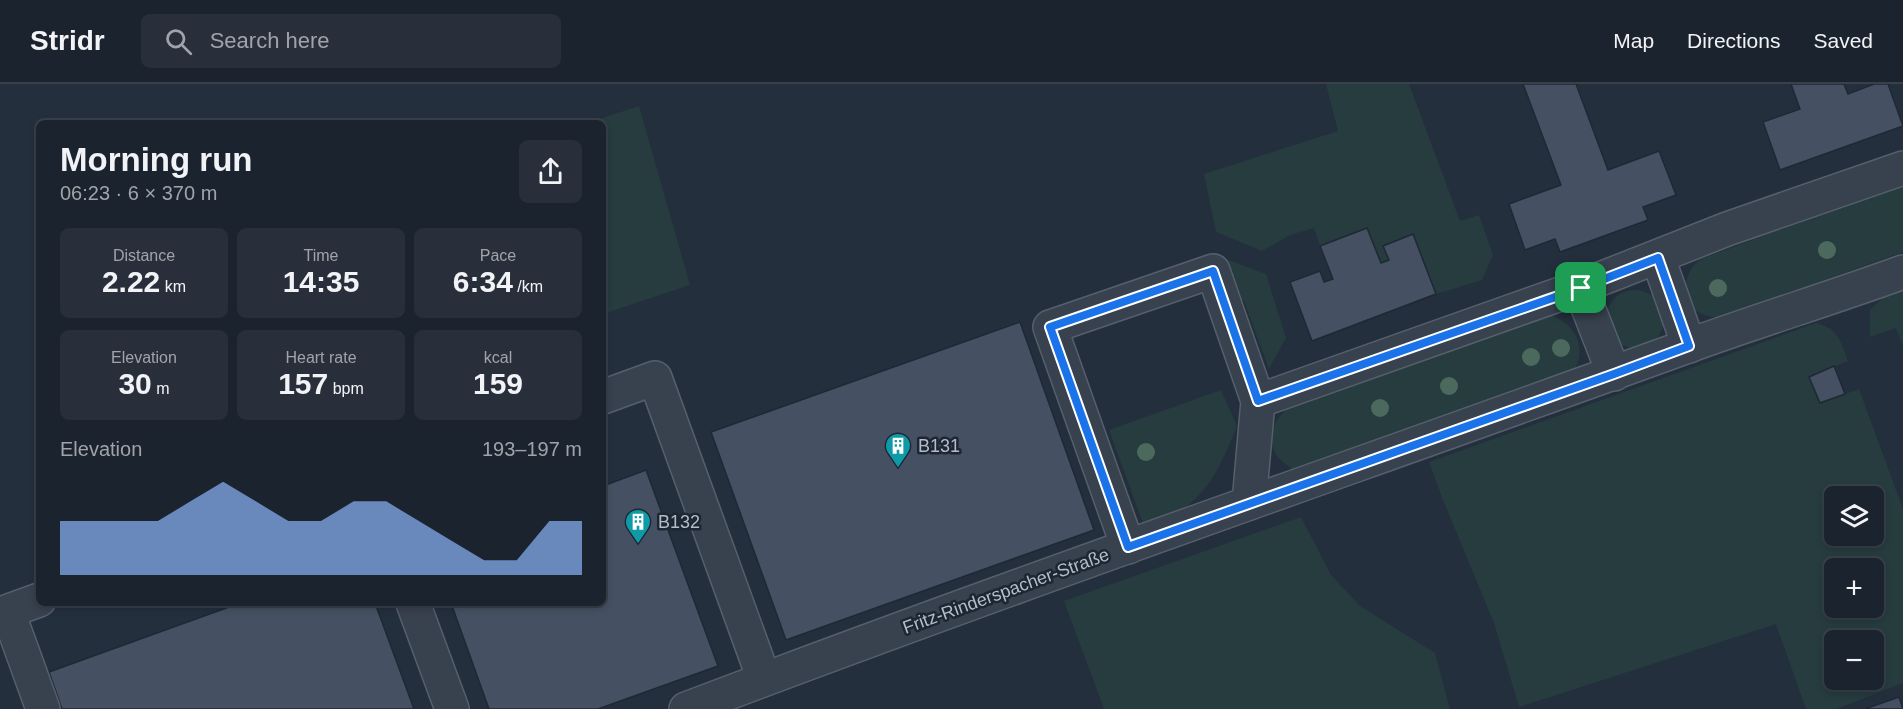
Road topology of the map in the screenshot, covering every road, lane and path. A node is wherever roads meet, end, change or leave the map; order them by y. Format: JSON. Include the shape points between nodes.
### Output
{"nodes":[{"id":1,"x":1903,"y":168,"type":"edge"},
{"id":2,"x":1658,"y":258,"type":"junction"},
{"id":3,"x":1903,"y":272,"type":"edge"},
{"id":4,"x":1581,"y":288,"type":"junction"},
{"id":5,"x":1689,"y":346,"type":"junction"},
{"id":6,"x":1614,"y":374,"type":"junction"},
{"id":7,"x":606,"y":396,"type":"edge"},
{"id":8,"x":1258,"y":401,"type":"junction"},
{"id":9,"x":1249,"y":503,"type":"junction"},
{"id":10,"x":1128,"y":547,"type":"junction"},
{"id":11,"x":36,"y":601,"type":"edge"},
{"id":12,"x":414,"y":606,"type":"edge"},
{"id":13,"x":4,"y":613,"type":"edge"},
{"id":14,"x":764,"y":679,"type":"junction"},
{"id":15,"x":44,"y":709,"type":"edge"},
{"id":16,"x":452,"y":709,"type":"edge"},
{"id":17,"x":686,"y":709,"type":"edge"}],
"edges":[{"from":1,"to":2,"type":"street","via":[[1727,229]]},
{"from":2,"to":4,"type":"street"},
{"from":2,"to":5,"type":"street"},
{"from":3,"to":5,"type":"street","name":"Fritz-Rinderspacher-Straße"},
{"from":4,"to":6,"type":"street"},
{"from":4,"to":8,"type":"street"},
{"from":5,"to":6,"type":"street","name":"Fritz-Rinderspacher-Straße"},
{"from":6,"to":9,"type":"street","name":"Fritz-Rinderspacher-Straße"},
{"from":7,"to":14,"type":"street","via":[[655,378]]},
{"from":8,"to":9,"type":"street"},
{"from":8,"to":10,"type":"street","via":[[1213,271],[1050,327]]},
{"from":9,"to":10,"type":"street","name":"Fritz-Rinderspacher-Straße"},
{"from":10,"to":14,"type":"street","name":"Fritz-Rinderspacher-Straße"},
{"from":11,"to":13,"type":"street"},
{"from":12,"to":16,"type":"street"},
{"from":13,"to":15,"type":"street"},
{"from":14,"to":17,"type":"street","name":"Fritz-Rinderspacher-Straße"}]}
